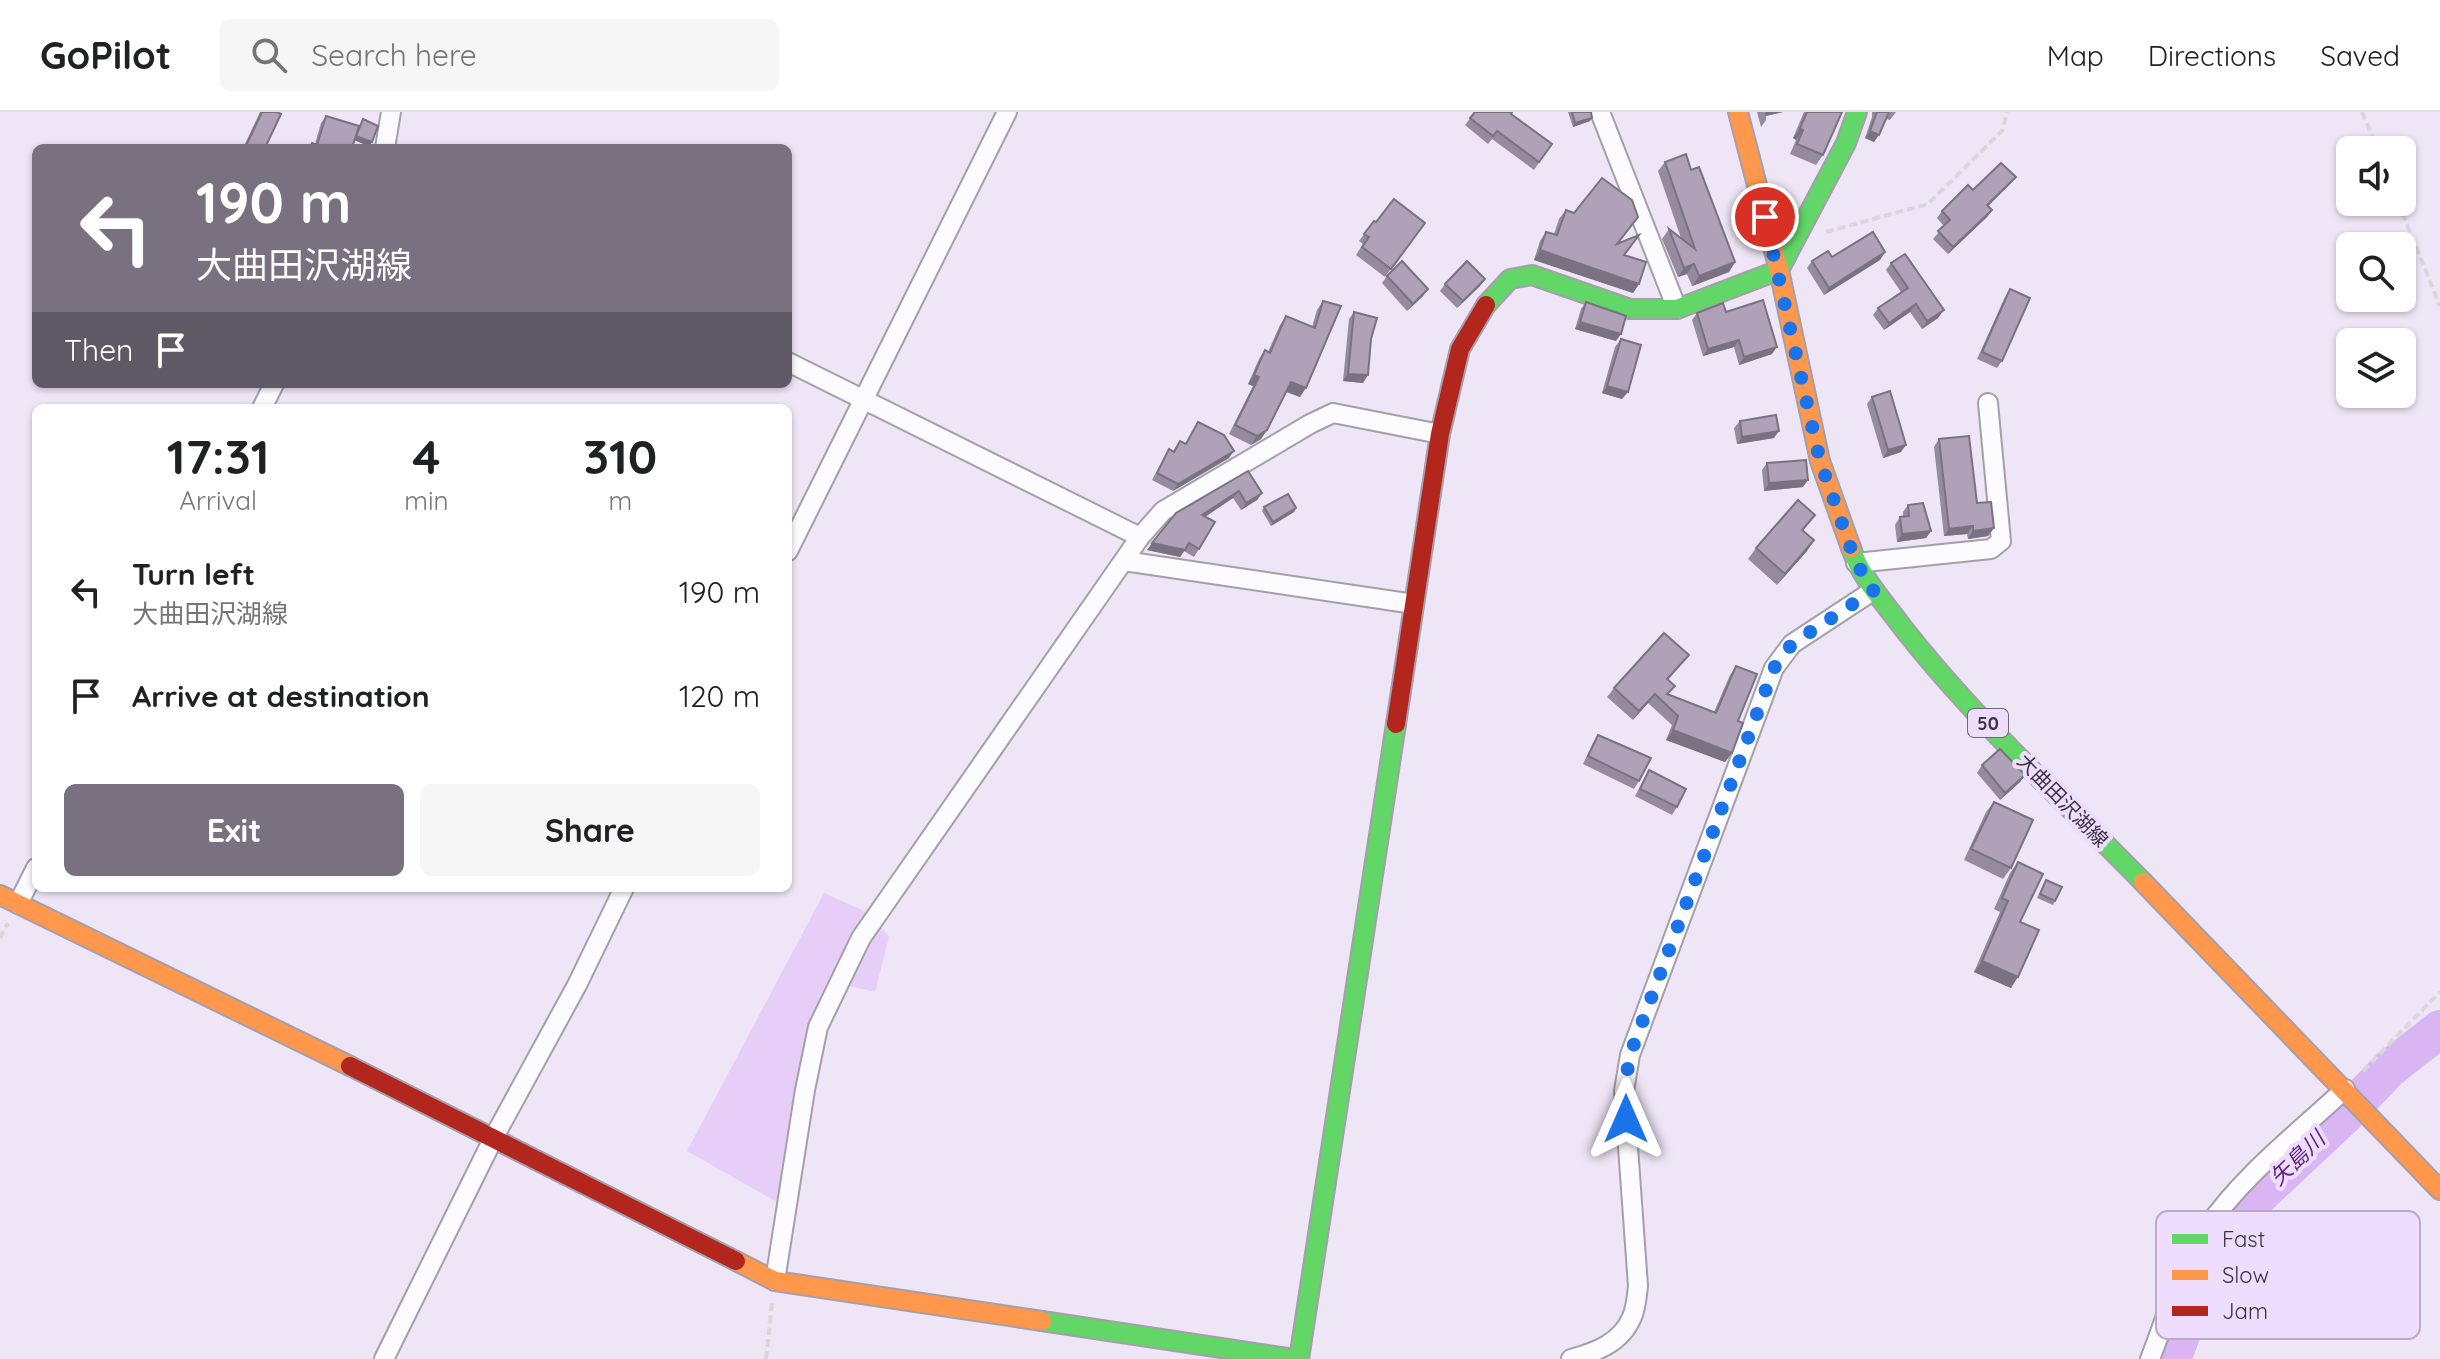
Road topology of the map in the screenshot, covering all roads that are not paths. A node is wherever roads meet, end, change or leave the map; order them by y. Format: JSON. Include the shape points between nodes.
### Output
{"nodes":[{"id":1,"x":391,"y":112,"type":"edge"},
{"id":2,"x":1007,"y":112,"type":"edge"},
{"id":3,"x":1600,"y":112,"type":"edge"},
{"id":4,"x":1738,"y":112,"type":"edge"},
{"id":5,"x":1857,"y":112,"type":"edge"},
{"id":6,"x":386,"y":144,"type":"edge"},
{"id":7,"x":1779,"y":270,"type":"junction"},
{"id":8,"x":1677,"y":309,"type":"junction"},
{"id":9,"x":792,"y":364,"type":"edge"},
{"id":10,"x":862,"y":398,"type":"junction"},
{"id":11,"x":1988,"y":403,"type":"dead end"},
{"id":12,"x":1440,"y":434,"type":"junction"},
{"id":13,"x":1140,"y":537,"type":"junction"},
{"id":14,"x":792,"y":543,"type":"edge"},
{"id":15,"x":1124,"y":561,"type":"junction"},
{"id":16,"x":1856,"y":563,"type":"junction"},
{"id":17,"x":1874,"y":590,"type":"junction"},
{"id":18,"x":1414,"y":604,"type":"junction"},
{"id":19,"x":32,"y":876,"type":"edge"},
{"id":20,"x":622,"y":892,"type":"edge"},
{"id":21,"x":0,"y":895,"type":"edge"},
{"id":22,"x":18,"y":904,"type":"junction"},
{"id":23,"x":2345,"y":1089,"type":"junction"},
{"id":24,"x":494,"y":1137,"type":"junction"},
{"id":25,"x":2440,"y":1190,"type":"edge"},
{"id":26,"x":2220,"y":1211,"type":"edge"},
{"id":27,"x":775,"y":1281,"type":"junction"},
{"id":28,"x":2158,"y":1339,"type":"edge"},
{"id":29,"x":384,"y":1359,"type":"edge"},
{"id":30,"x":1297,"y":1359,"type":"edge"},
{"id":31,"x":1571,"y":1359,"type":"edge"},
{"id":32,"x":2150,"y":1359,"type":"edge"}],
"edges":[{"from":1,"to":6,"type":"street"},
{"from":2,"to":10,"type":"street"},
{"from":3,"to":8,"type":"street"},
{"from":4,"to":7,"type":"street","name":"大曲田沢湖線","number":"50"},
{"from":5,"to":7,"type":"street"},
{"from":7,"to":8,"type":"street"},
{"from":7,"to":16,"type":"street","name":"大曲田沢湖線","number":"50","via":[[1820,461]]},
{"from":8,"to":12,"type":"street","via":[[1630,309],[1532,275],[1510,279],[1482,310],[1460,349]]},
{"from":9,"to":10,"type":"street"},
{"from":10,"to":13,"type":"street"},
{"from":10,"to":14,"type":"street"},
{"from":11,"to":16,"type":"street","via":[[2001,541],[1991,549]]},
{"from":12,"to":13,"type":"street","via":[[1333,413],[1163,511]]},
{"from":12,"to":18,"type":"street"},
{"from":13,"to":15,"type":"street"},
{"from":15,"to":18,"type":"street"},
{"from":15,"to":27,"type":"street","via":[[861,938],[818,1027]]},
{"from":16,"to":17,"type":"street","name":"大曲田沢湖線","number":"50"},
{"from":17,"to":23,"type":"street","name":"大曲田沢湖線","number":"50","via":[[1935,669]]},
{"from":17,"to":31,"type":"street","via":[[1792,644],[1774,668],[1630,1055],[1624,1091],[1638,1286],[1633,1317],[1599,1351]]},
{"from":18,"to":30,"type":"street"},
{"from":19,"to":22,"type":"street"},
{"from":20,"to":24,"type":"street"},
{"from":21,"to":22,"type":"street"},
{"from":22,"to":24,"type":"street"},
{"from":23,"to":25,"type":"street","name":"大曲田沢湖線","number":"50"},
{"from":23,"to":26,"type":"street"},
{"from":24,"to":27,"type":"street"},
{"from":24,"to":29,"type":"street"},
{"from":27,"to":30,"type":"street"},
{"from":28,"to":32,"type":"street"}]}
